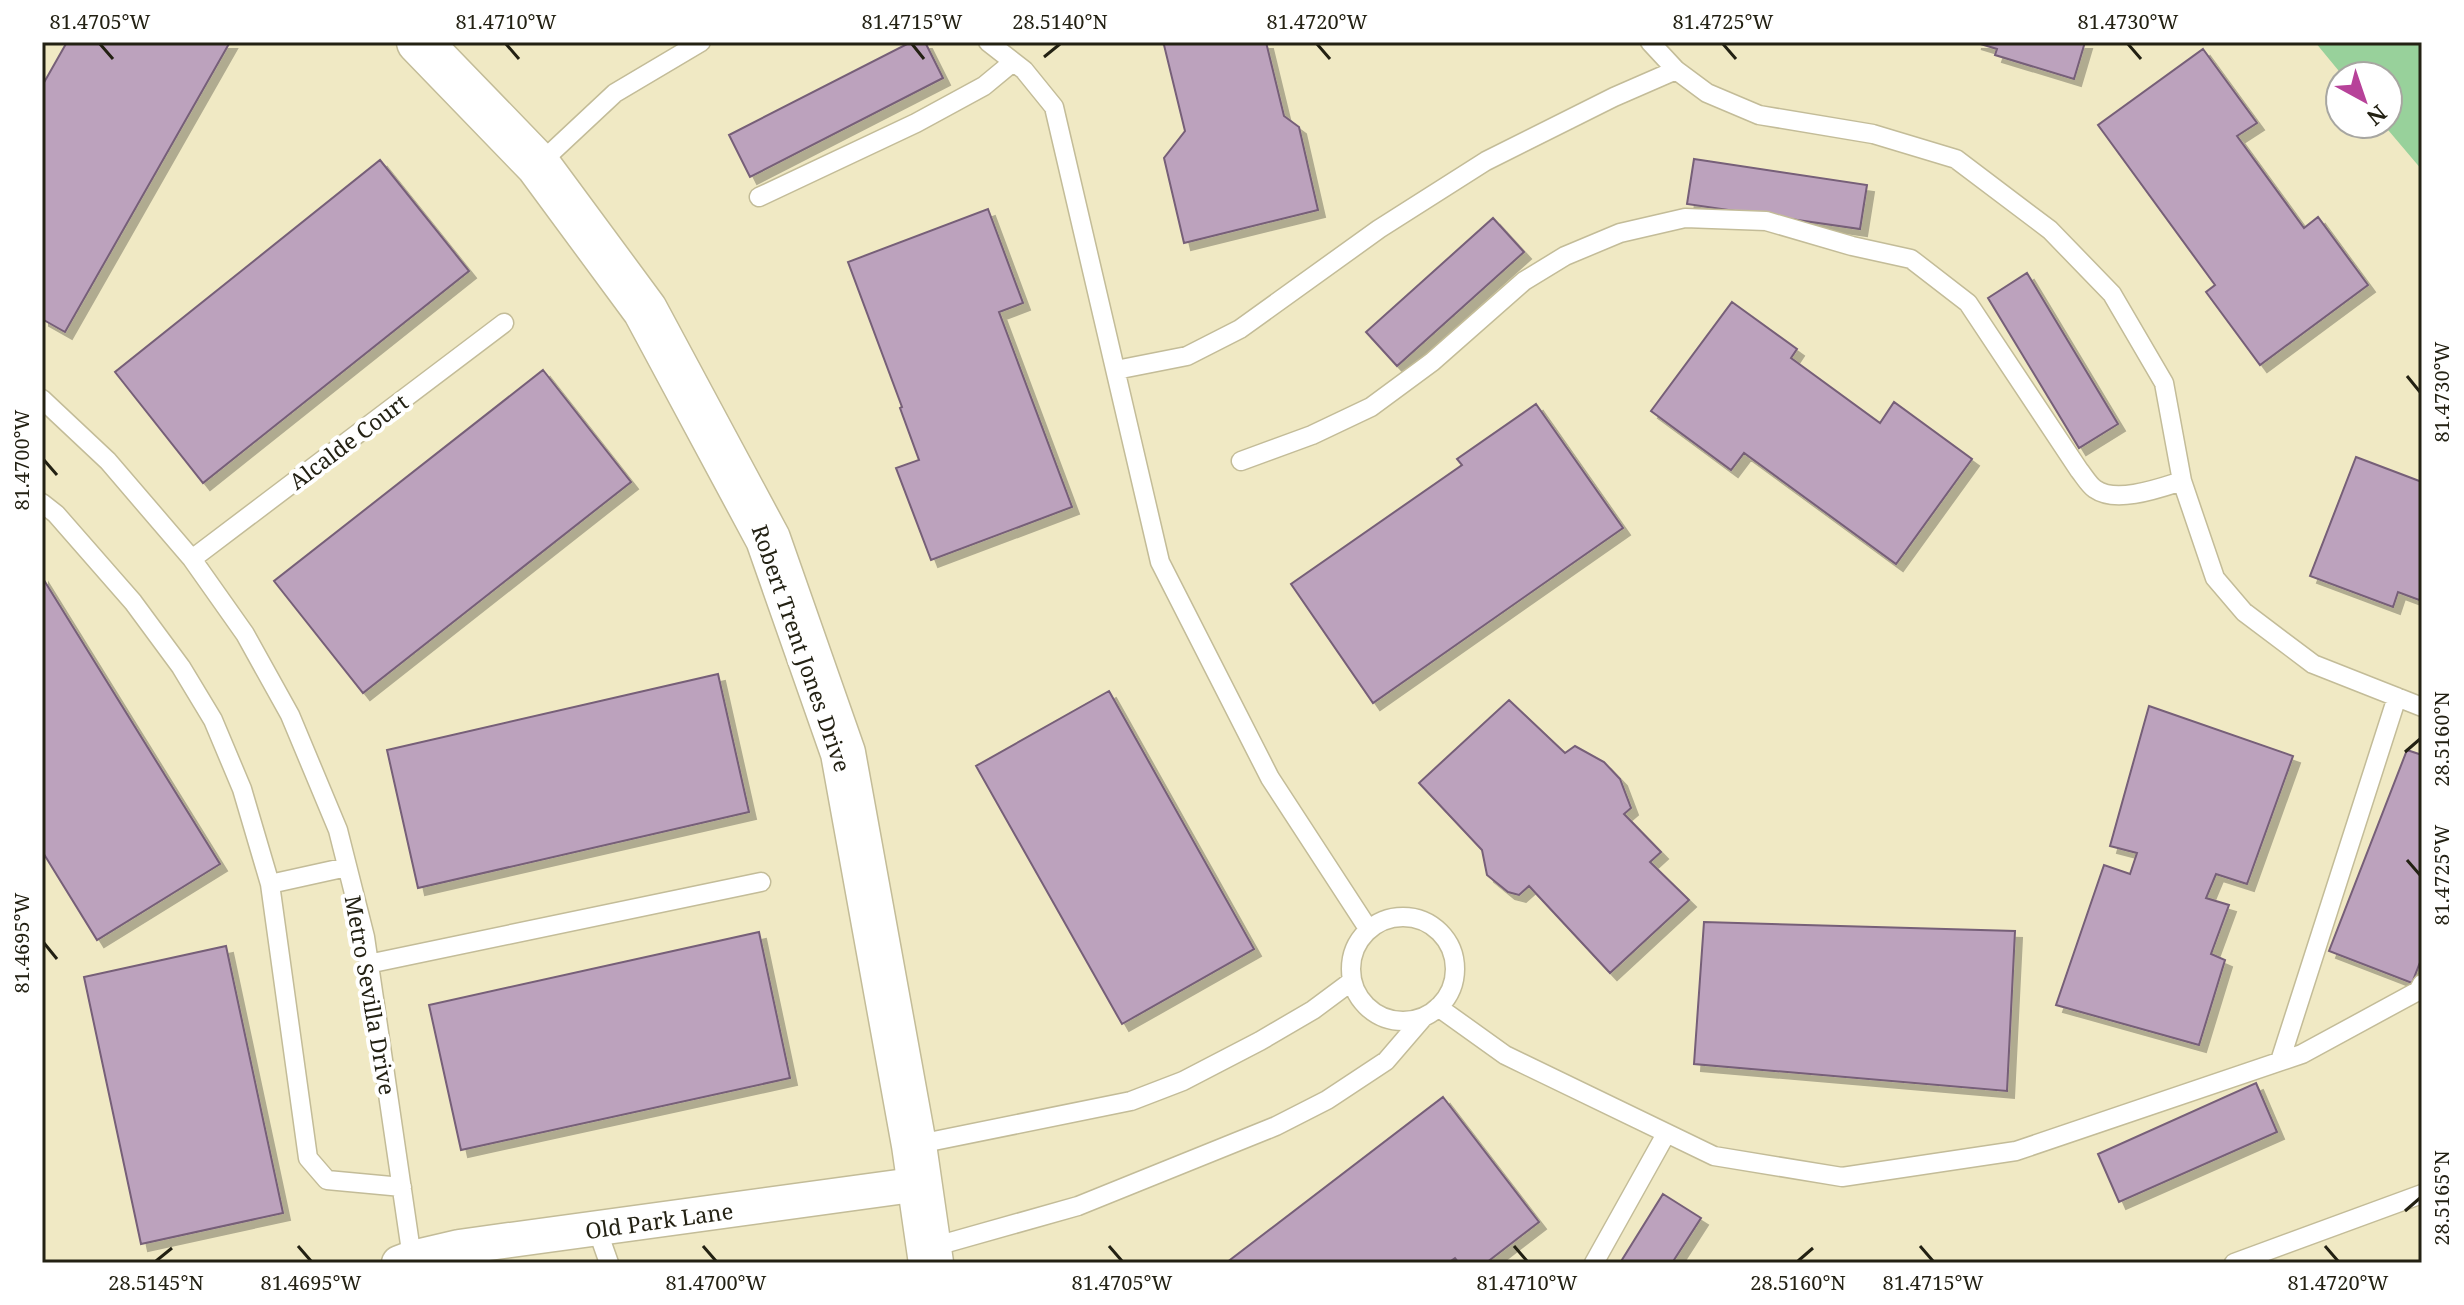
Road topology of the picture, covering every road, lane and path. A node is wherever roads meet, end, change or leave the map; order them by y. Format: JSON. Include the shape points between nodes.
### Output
{"nodes":[{"id":1,"x":419,"y":42,"type":"edge"},
{"id":2,"x":701,"y":42,"type":"edge"},
{"id":3,"x":988,"y":42,"type":"edge"},
{"id":4,"x":1650,"y":42,"type":"edge"},
{"id":5,"x":1013,"y":62,"type":"junction"},
{"id":6,"x":1676,"y":70,"type":"junction"},
{"id":7,"x":538,"y":165,"type":"junction"},
{"id":8,"x":759,"y":197,"type":"dead end"},
{"id":9,"x":504,"y":323,"type":"dead end"},
{"id":10,"x":1116,"y":370,"type":"junction"},
{"id":11,"x":42,"y":399,"type":"edge"},
{"id":12,"x":1241,"y":461,"type":"dead end"},
{"id":13,"x":2182,"y":481,"type":"junction"},
{"id":14,"x":42,"y":503,"type":"edge"},
{"id":15,"x":192,"y":559,"type":"junction"},
{"id":16,"x":2397,"y":697,"type":"junction"},
{"id":17,"x":2422,"y":707,"type":"edge"},
{"id":18,"x":347,"y":867,"type":"junction"},
{"id":19,"x":761,"y":882,"type":"dead end"},
{"id":20,"x":270,"y":884,"type":"junction"},
{"id":21,"x":1369,"y":930,"type":"junction"},
{"id":22,"x":368,"y":964,"type":"junction"},
{"id":23,"x":1352,"y":981,"type":"junction"},
{"id":24,"x":2422,"y":984,"type":"edge"},
{"id":25,"x":1431,"y":1012,"type":"junction"},
{"id":26,"x":2280,"y":1061,"type":"junction"},
{"id":27,"x":1666,"y":1134,"type":"junction"},
{"id":28,"x":917,"y":1165,"type":"junction"},
{"id":29,"x":402,"y":1187,"type":"junction"},
{"id":30,"x":2422,"y":1194,"type":"edge"},
{"id":31,"x":597,"y":1229,"type":"junction"},
{"id":32,"x":930,"y":1255,"type":"edge"},
{"id":33,"x":406,"y":1260,"type":"edge"},
{"id":34,"x":609,"y":1263,"type":"edge"},
{"id":35,"x":1594,"y":1263,"type":"edge"},
{"id":36,"x":2234,"y":1263,"type":"edge"}],
"edges":[{"from":1,"to":7,"type":"street","name":"Robert Trent Jones Drive"},
{"from":2,"to":7,"type":"lane","via":[[615,93]]},
{"from":3,"to":5,"type":"lane"},
{"from":4,"to":6,"type":"lane"},
{"from":5,"to":8,"type":"lane","via":[[984,86],[916,123]]},
{"from":5,"to":10,"type":"lane","via":[[1054,107]]},
{"from":6,"to":10,"type":"lane","via":[[1486,161],[1379,229],[1240,329],[1187,356]]},
{"from":6,"to":13,"type":"lane","via":[[1707,93],[1759,115],[1873,134],[1956,159],[2050,230],[2112,294],[2164,383]]},
{"from":7,"to":28,"type":"street","name":"Robert Trent Jones Drive","via":[[645,310],[768,539],[843,753]]},
{"from":9,"to":15,"type":"lane","name":"Alcalde Court"},
{"from":10,"to":21,"type":"lane","via":[[1160,562],[1270,778]]},
{"from":11,"to":15,"type":"lane","name":"Metro Sevilla Drive","via":[[108,461]]},
{"from":12,"to":13,"type":"lane","via":[[1371,407],[1432,362],[1524,281],[1565,256],[1620,233],[1685,218],[1766,221],[1911,259],[1968,303],[2097,491],[2139,494]]},
{"from":13,"to":16,"type":"lane","via":[[2215,578],[2244,612],[2313,664]]},
{"from":14,"to":20,"type":"lane","via":[[133,602],[213,720],[242,789]]},
{"from":15,"to":18,"type":"lane","name":"Metro Sevilla Drive","via":[[245,634],[290,715],[338,830]]},
{"from":16,"to":17,"type":"lane"},
{"from":16,"to":26,"type":"lane"},
{"from":18,"to":20,"type":"lane"},
{"from":18,"to":22,"type":"lane","name":"Metro Sevilla Drive"},
{"from":19,"to":22,"type":"lane"},
{"from":20,"to":29,"type":"lane","via":[[308,1158],[327,1180]]},
{"from":21,"to":23,"type":"lane","via":[[1353,953]]},
{"from":21,"to":25,"type":"lane","via":[[1395,917],[1410,918],[1437,930],[1447,941],[1455,968],[1453,983]]},
{"from":22,"to":29,"type":"lane","name":"Metro Sevilla Drive"},
{"from":23,"to":25,"type":"lane","via":[[1359,998],[1387,1019],[1405,1021]]},
{"from":23,"to":28,"type":"lane","via":[[1313,1010],[1183,1081]]},
{"from":24,"to":26,"type":"lane","via":[[2418,991],[2302,1054]]},
{"from":25,"to":27,"type":"lane","via":[[1505,1055]]},
{"from":25,"to":32,"type":"lane","via":[[1386,1061],[1276,1126],[1078,1206]]},
{"from":26,"to":27,"type":"lane","via":[[2016,1151],[1842,1177],[1714,1156]]},
{"from":27,"to":35,"type":"lane"},
{"from":28,"to":31,"type":"street","name":"Old Park Lane"},
{"from":28,"to":32,"type":"street","name":"Robert Trent Jones Drive"},
{"from":29,"to":33,"type":"lane","name":"Metro Sevilla Drive"},
{"from":30,"to":36,"type":"lane"},
{"from":31,"to":33,"type":"street","name":"Old Park Lane","via":[[459,1247]]},
{"from":31,"to":34,"type":"lane"}]}
